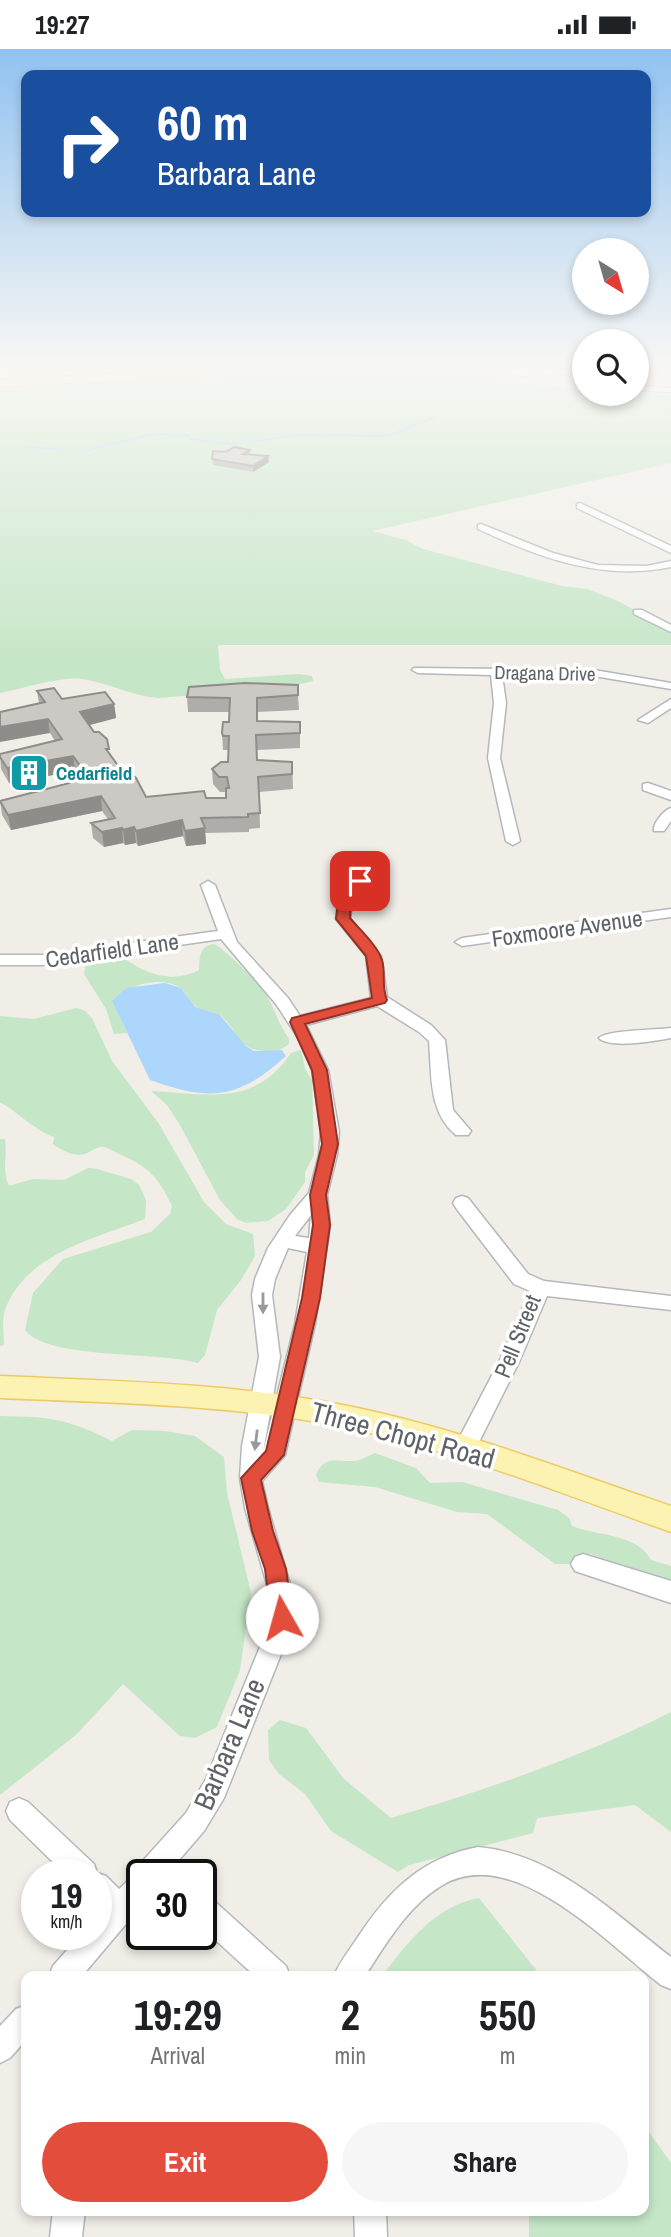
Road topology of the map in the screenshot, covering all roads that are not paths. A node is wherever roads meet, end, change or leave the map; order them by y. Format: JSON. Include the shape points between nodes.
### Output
{"nodes":[{"id":1,"x":580,"y":506,"type":"dead end"},
{"id":2,"x":481,"y":527,"type":"dead end"},
{"id":3,"x":671,"y":550,"type":"edge"},
{"id":4,"x":671,"y":564,"type":"edge"},
{"id":5,"x":638,"y":611,"type":"dead end"},
{"id":6,"x":671,"y":629,"type":"edge"},
{"id":7,"x":418,"y":670,"type":"dead end"},
{"id":8,"x":496,"y":672,"type":"junction"},
{"id":9,"x":671,"y":686,"type":"edge"},
{"id":10,"x":671,"y":703,"type":"edge"},
{"id":11,"x":644,"y":720,"type":"dead end"},
{"id":12,"x":648,"y":787,"type":"dead end"},
{"id":13,"x":671,"y":796,"type":"edge"},
{"id":14,"x":671,"y":812,"type":"edge"},
{"id":15,"x":659,"y":828,"type":"dead end"},
{"id":16,"x":513,"y":841,"type":"dead end"},
{"id":17,"x":374,"y":860,"type":"dead end"},
{"id":18,"x":208,"y":885,"type":"dead end"},
{"id":19,"x":671,"y":913,"type":"edge"},
{"id":20,"x":225,"y":934,"type":"junction"},
{"id":21,"x":463,"y":942,"type":"dead end"},
{"id":22,"x":0,"y":960,"type":"edge"},
{"id":23,"x":380,"y":1000,"type":"junction"},
{"id":24,"x":297,"y":1022,"type":"junction"},
{"id":25,"x":671,"y":1033,"type":"edge"},
{"id":26,"x":607,"y":1038,"type":"dead end"},
{"id":27,"x":462,"y":1131,"type":"dead end"},
{"id":28,"x":318,"y":1195,"type":"junction"},
{"id":29,"x":462,"y":1203,"type":"dead end"},
{"id":30,"x":284,"y":1240,"type":"junction"},
{"id":31,"x":317,"y":1247,"type":"junction"},
{"id":32,"x":541,"y":1288,"type":"junction"},
{"id":33,"x":671,"y":1303,"type":"edge"},
{"id":34,"x":0,"y":1387,"type":"edge"},
{"id":35,"x":272,"y":1404,"type":"junction"},
{"id":36,"x":465,"y":1448,"type":"junction"},
{"id":37,"x":671,"y":1519,"type":"edge"},
{"id":38,"x":583,"y":1564,"type":"dead end"},
{"id":39,"x":671,"y":1592,"type":"edge"},
{"id":40,"x":19,"y":1811,"type":"dead end"},
{"id":41,"x":69,"y":1859,"type":"edge"},
{"id":42,"x":165,"y":1859,"type":"edge"},
{"id":43,"x":112,"y":1901,"type":"edge"},
{"id":44,"x":126,"y":1903,"type":"edge"},
{"id":45,"x":120,"y":1909,"type":"junction"},
{"id":46,"x":217,"y":1923,"type":"edge"},
{"id":47,"x":67,"y":1971,"type":"edge"},
{"id":48,"x":270,"y":1971,"type":"edge"},
{"id":49,"x":352,"y":1971,"type":"edge"},
{"id":50,"x":671,"y":1975,"type":"edge"},
{"id":51,"x":21,"y":2025,"type":"edge"},
{"id":52,"x":0,"y":2048,"type":"edge"},
{"id":53,"x":68,"y":2216,"type":"edge"},
{"id":54,"x":370,"y":2216,"type":"edge"},
{"id":55,"x":66,"y":2237,"type":"edge"},
{"id":56,"x":371,"y":2237,"type":"edge"}],
"edges":[{"from":1,"to":3,"type":"street"},
{"from":2,"to":4,"type":"street","via":[[529,549],[602,568],[642,570]]},
{"from":5,"to":6,"type":"street"},
{"from":7,"to":8,"type":"street","name":"Dragana Drive"},
{"from":8,"to":9,"type":"street","name":"Dragana Drive","via":[[594,673]]},
{"from":8,"to":16,"type":"street","via":[[500,703],[494,758]]},
{"from":10,"to":11,"type":"street"},
{"from":12,"to":13,"type":"street"},
{"from":14,"to":15,"type":"street"},
{"from":17,"to":23,"type":"street","via":[[342,910],[346,925],[373,955]]},
{"from":18,"to":20,"type":"street"},
{"from":19,"to":21,"type":"street","name":"Foxmoore Avenue"},
{"from":20,"to":22,"type":"street","name":"Cedarfield Lane","via":[[42,960]]},
{"from":20,"to":24,"type":"street"},
{"from":23,"to":24,"type":"street"},
{"from":23,"to":27,"type":"street","via":[[437,1040],[444,1110]]},
{"from":24,"to":28,"type":"street","via":[[320,1070],[330,1132]]},
{"from":25,"to":26,"type":"street"},
{"from":28,"to":30,"type":"street"},
{"from":28,"to":31,"type":"street","via":[[322,1216]]},
{"from":29,"to":32,"type":"street","name":"Pell Street","via":[[520,1279]]},
{"from":30,"to":31,"type":"street"},
{"from":30,"to":35,"type":"street","one_way":true,"via":[[263,1285]]},
{"from":31,"to":35,"type":"street","via":[[311,1298]]},
{"from":32,"to":33,"type":"street"},
{"from":32,"to":36,"type":"street","name":"Pell Street"},
{"from":34,"to":35,"type":"main road","name":"Three Chopt Road"},
{"from":35,"to":36,"type":"main road","name":"Three Chopt Road","via":[[394,1428]]},
{"from":35,"to":42,"type":"street","name":"Barbara Lane","via":[[274,1455],[251,1478],[275,1569],[282,1618],[214,1789]]},
{"from":36,"to":37,"type":"main road","name":"Three Chopt Road"},
{"from":38,"to":39,"type":"street"},
{"from":40,"to":41,"type":"street"},
{"from":43,"to":45,"type":"street"},
{"from":44,"to":45,"type":"street","name":"Barbara Lane"},
{"from":45,"to":47,"type":"street","name":"Barbara Lane"},
{"from":46,"to":48,"type":"street"},
{"from":49,"to":50,"type":"street","via":[[414,1890],[449,1865],[477,1860],[524,1868],[552,1882]]},
{"from":51,"to":52,"type":"street"},
{"from":53,"to":55,"type":"street"},
{"from":54,"to":56,"type":"street"}]}
